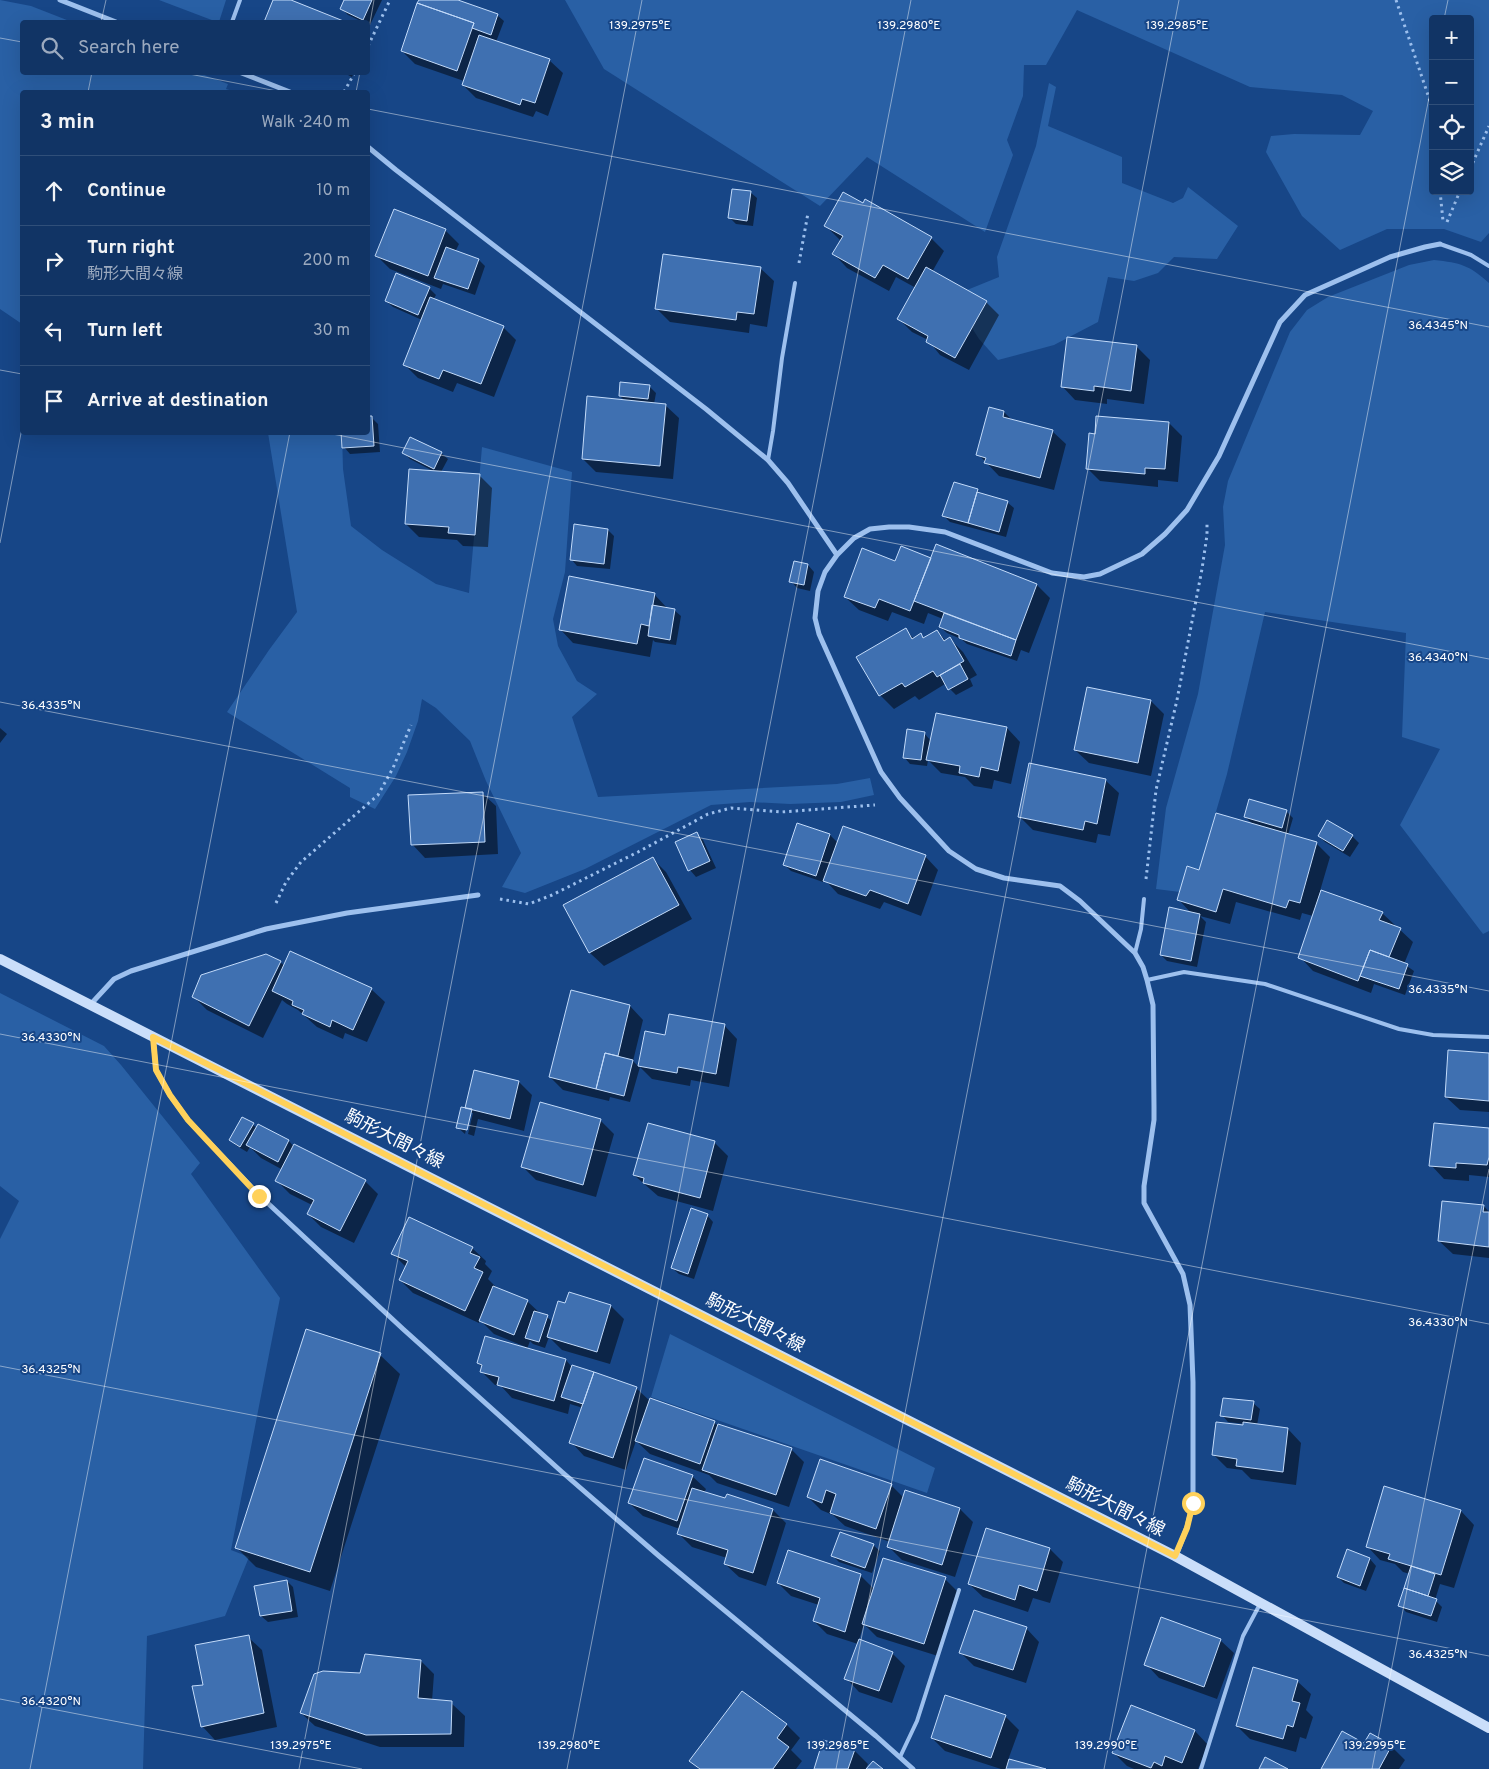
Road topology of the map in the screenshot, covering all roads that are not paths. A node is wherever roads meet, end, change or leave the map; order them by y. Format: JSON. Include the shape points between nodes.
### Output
{"nodes":[{"id":1,"x":60,"y":0,"type":"edge"},
{"id":2,"x":240,"y":0,"type":"edge"},
{"id":3,"x":111,"y":20,"type":"edge"},
{"id":4,"x":233,"y":20,"type":"edge"},
{"id":5,"x":247,"y":75,"type":"edge"},
{"id":6,"x":285,"y":90,"type":"edge"},
{"id":7,"x":370,"y":149,"type":"edge"},
{"id":8,"x":1440,"y":244,"type":"joint"},
{"id":9,"x":1489,"y":266,"type":"edge"},
{"id":10,"x":795,"y":283,"type":"road end"},
{"id":11,"x":768,"y":460,"type":"junction"},
{"id":12,"x":837,"y":555,"type":"junction"},
{"id":13,"x":478,"y":895,"type":"road end"},
{"id":14,"x":1144,"y":898,"type":"road end"},
{"id":15,"x":1135,"y":953,"type":"junction"},
{"id":16,"x":0,"y":959,"type":"edge"},
{"id":17,"x":1147,"y":980,"type":"junction"},
{"id":18,"x":90,"y":1005,"type":"junction"},
{"id":19,"x":153,"y":1037,"type":"junction"},
{"id":20,"x":1489,"y":1037,"type":"edge"},
{"id":21,"x":1175,"y":1556,"type":"junction"},
{"id":22,"x":959,"y":1590,"type":"dead end"},
{"id":23,"x":1261,"y":1602,"type":"junction"},
{"id":24,"x":1489,"y":1728,"type":"edge"},
{"id":25,"x":900,"y":1757,"type":"junction"},
{"id":26,"x":913,"y":1769,"type":"edge"},
{"id":27,"x":1202,"y":1769,"type":"edge"}],
"edges":[{"from":1,"to":3,"type":"street"},
{"from":2,"to":4,"type":"lane"},
{"from":5,"to":6,"type":"street"},
{"from":7,"to":11,"type":"street"},
{"from":8,"to":9,"type":"lane","via":[[1471,255]]},
{"from":8,"to":12,"type":"street","via":[[1390,257],[1304,295],[1280,322],[1222,448],[1187,510],[1142,554],[1100,574],[1052,573],[945,532],[889,527],[870,529],[854,538]]},
{"from":10,"to":11,"type":"lane"},
{"from":11,"to":12,"type":"street","via":[[788,483]]},
{"from":12,"to":15,"type":"street","via":[[818,590],[815,618],[819,634],[881,772],[900,798],[948,850],[976,869],[1004,878],[1060,886]]},
{"from":13,"to":18,"type":"street","via":[[347,913],[266,929],[131,971],[114,979]]},
{"from":14,"to":15,"type":"lane"},
{"from":15,"to":17,"type":"street"},
{"from":16,"to":18,"type":"main road","name":"駒形大間々線"},
{"from":17,"to":20,"type":"lane","via":[[1184,972],[1265,984],[1399,1029],[1433,1035]]},
{"from":17,"to":21,"type":"street","via":[[1153,1005],[1154,1107],[1144,1203],[1184,1274],[1190,1305],[1193,1503]]},
{"from":18,"to":19,"type":"main road","name":"駒形大間々線"},
{"from":19,"to":21,"type":"main road","name":"駒形大間々線"},
{"from":19,"to":25,"type":"street","via":[[156,1070],[170,1095],[188,1120],[259,1196],[659,1556]]},
{"from":21,"to":23,"type":"main road","name":"駒形大間々線"},
{"from":22,"to":25,"type":"lane","via":[[917,1721]]},
{"from":23,"to":24,"type":"main road","name":"駒形大間々線"},
{"from":23,"to":27,"type":"lane","via":[[1243,1636]]},
{"from":25,"to":26,"type":"street"}]}
